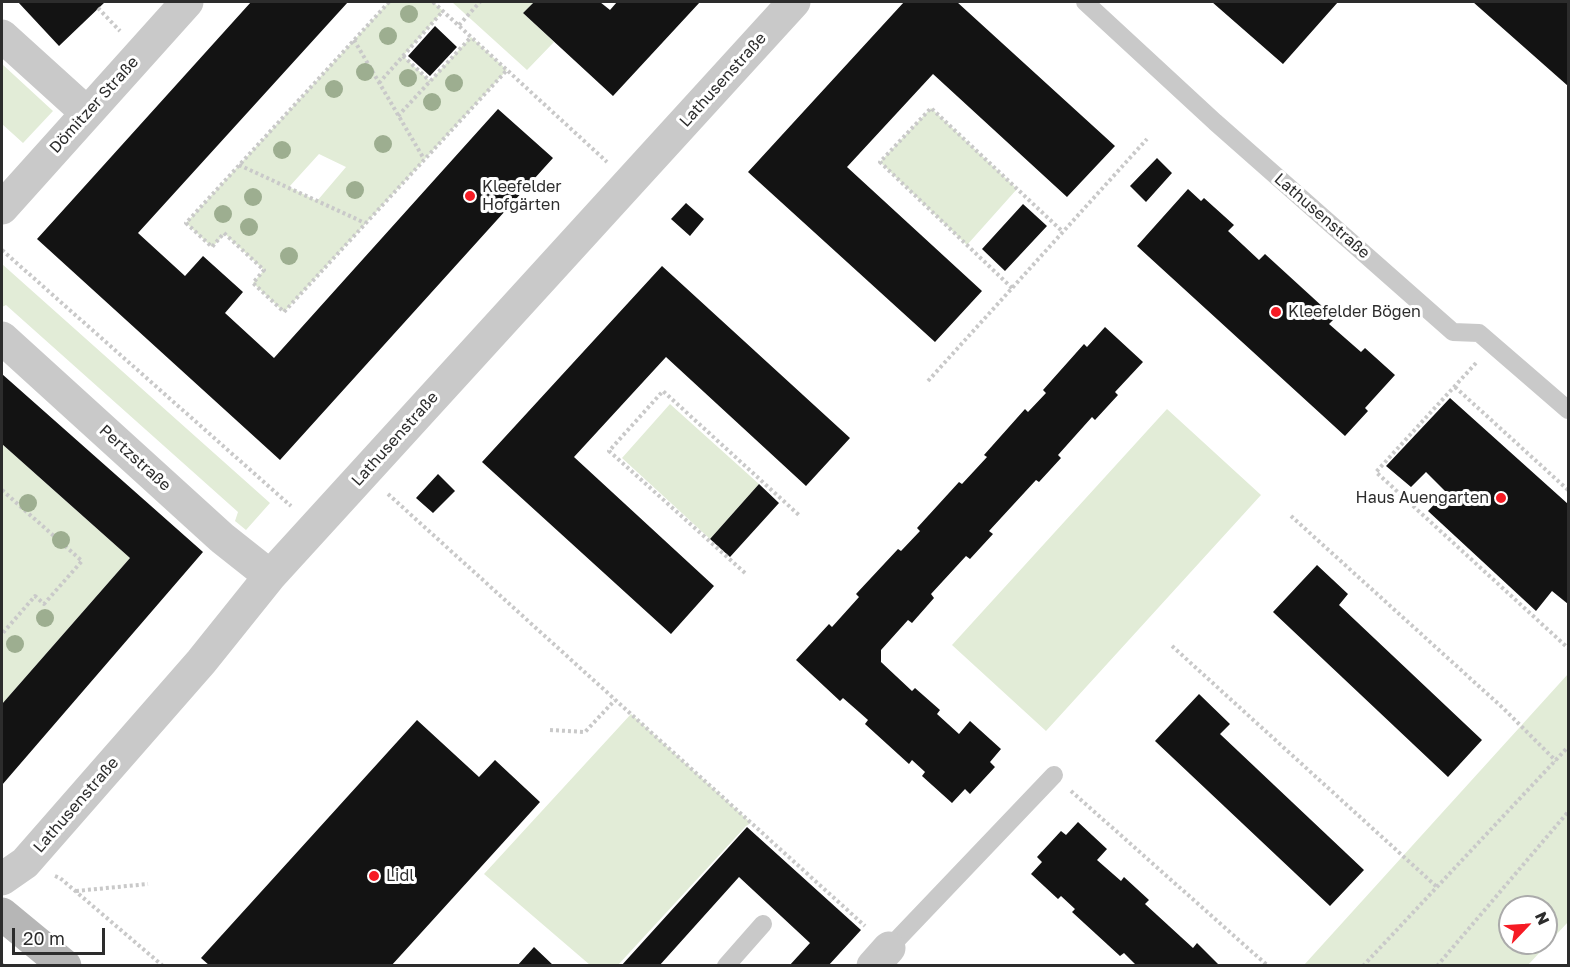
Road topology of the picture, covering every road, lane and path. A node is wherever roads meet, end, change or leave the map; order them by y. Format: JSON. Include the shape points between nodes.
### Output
{"nodes":[{"id":1,"x":187,"y":2,"type":"edge"},
{"id":2,"x":389,"y":2,"type":"edge"},
{"id":3,"x":433,"y":2,"type":"edge"},
{"id":4,"x":480,"y":2,"type":"edge"},
{"id":5,"x":794,"y":2,"type":"edge"},
{"id":6,"x":1085,"y":2,"type":"edge"},
{"id":7,"x":443,"y":11,"type":"junction"},
{"id":8,"x":459,"y":25,"type":"junction"},
{"id":9,"x":2,"y":36,"type":"edge"},
{"id":10,"x":471,"y":37,"type":"junction"},
{"id":11,"x":354,"y":40,"type":"junction"},
{"id":12,"x":403,"y":56,"type":"junction"},
{"id":13,"x":507,"y":69,"type":"junction"},
{"id":14,"x":430,"y":81,"type":"junction"},
{"id":15,"x":379,"y":83,"type":"junction"},
{"id":16,"x":87,"y":113,"type":"junction"},
{"id":17,"x":398,"y":116,"type":"junction"},
{"id":18,"x":1147,"y":139,"type":"dead end"},
{"id":19,"x":424,"y":159,"type":"junction"},
{"id":20,"x":239,"y":165,"type":"junction"},
{"id":21,"x":629,"y":182,"type":"junction"},
{"id":22,"x":2,"y":208,"type":"edge"},
{"id":23,"x":365,"y":223,"type":"junction"},
{"id":24,"x":1063,"y":232,"type":"junction"},
{"id":25,"x":2,"y":250,"type":"edge"},
{"id":26,"x":1012,"y":288,"type":"junction"},
{"id":27,"x":2,"y":338,"type":"edge"},
{"id":28,"x":1493,"y":345,"type":"junction"},
{"id":29,"x":928,"y":381,"type":"dead end"},
{"id":30,"x":1455,"y":387,"type":"junction"},
{"id":31,"x":1569,"y":410,"type":"edge"},
{"id":32,"x":364,"y":472,"type":"junction"},
{"id":33,"x":2,"y":490,"type":"edge"},
{"id":34,"x":1569,"y":490,"type":"edge"},
{"id":35,"x":800,"y":516,"type":"dead end"},
{"id":36,"x":1291,"y":516,"type":"dead end"},
{"id":37,"x":314,"y":528,"type":"junction"},
{"id":38,"x":745,"y":573,"type":"dead end"},
{"id":39,"x":270,"y":576,"type":"junction"},
{"id":40,"x":2,"y":633,"type":"edge"},
{"id":41,"x":1172,"y":646,"type":"dead end"},
{"id":42,"x":1569,"y":648,"type":"edge"},
{"id":43,"x":615,"y":699,"type":"junction"},
{"id":44,"x":550,"y":730,"type":"dead end"},
{"id":45,"x":1569,"y":747,"type":"edge"},
{"id":46,"x":1556,"y":761,"type":"junction"},
{"id":47,"x":1054,"y":775,"type":"joint"},
{"id":48,"x":1569,"y":812,"type":"edge"},
{"id":49,"x":13,"y":871,"type":"edge"},
{"id":50,"x":148,"y":884,"type":"dead end"},
{"id":51,"x":1437,"y":887,"type":"junction"},
{"id":52,"x":76,"y":891,"type":"junction"},
{"id":53,"x":2,"y":914,"type":"edge"},
{"id":54,"x":763,"y":924,"type":"dead end"},
{"id":55,"x":881,"y":957,"type":"edge"},
{"id":56,"x":65,"y":966,"type":"edge"},
{"id":57,"x":163,"y":966,"type":"edge"},
{"id":58,"x":726,"y":966,"type":"edge"},
{"id":59,"x":1268,"y":966,"type":"edge"},
{"id":60,"x":1363,"y":966,"type":"edge"},
{"id":61,"x":1437,"y":966,"type":"edge"}],
"edges":[{"from":1,"to":16,"type":"street","name":"Dömitzer Straße"},
{"from":2,"to":11,"type":"path"},
{"from":3,"to":7,"type":"path"},
{"from":4,"to":8,"type":"path"},
{"from":5,"to":21,"type":"street","name":"Lathusenstraße"},
{"from":6,"to":28,"type":"lane","name":"Lathusenstraße","via":[[1453,332],[1479,333]]},
{"from":7,"to":8,"type":"path"},
{"from":7,"to":12,"type":"path"},
{"from":8,"to":10,"type":"path"},
{"from":9,"to":16,"type":"street"},
{"from":10,"to":13,"type":"path"},
{"from":10,"to":14,"type":"path"},
{"from":11,"to":15,"type":"path"},
{"from":11,"to":20,"type":"path"},
{"from":12,"to":14,"type":"path"},
{"from":12,"to":15,"type":"path"},
{"from":13,"to":19,"type":"path"},
{"from":13,"to":21,"type":"path"},
{"from":14,"to":17,"type":"path"},
{"from":15,"to":17,"type":"path"},
{"from":16,"to":22,"type":"street","name":"Dömitzer Straße"},
{"from":17,"to":19,"type":"path"},
{"from":18,"to":24,"type":"path"},
{"from":19,"to":23,"type":"path"},
{"from":20,"to":23,"type":"path"},
{"from":20,"to":23,"type":"path","via":[[186,223],[212,247],[224,233],[264,270],[253,283],[284,312]]},
{"from":21,"to":32,"type":"street","name":"Lathusenstraße"},
{"from":24,"to":26,"type":"path"},
{"from":24,"to":26,"type":"path","via":[[931,108],[880,162]]},
{"from":25,"to":37,"type":"path"},
{"from":26,"to":29,"type":"path"},
{"from":27,"to":39,"type":"street","name":"Pertzstraße","via":[[222,538]]},
{"from":28,"to":30,"type":"path"},
{"from":28,"to":31,"type":"lane","name":"Lathusenstraße"},
{"from":30,"to":34,"type":"path"},
{"from":30,"to":42,"type":"path","via":[[1376,472]]},
{"from":32,"to":37,"type":"street","name":"Lathusenstraße"},
{"from":32,"to":43,"type":"path"},
{"from":33,"to":40,"type":"path","via":[[82,561],[44,604],[35,596]]},
{"from":35,"to":38,"type":"path","via":[[663,391],[609,451]]},
{"from":36,"to":46,"type":"path"},
{"from":37,"to":39,"type":"street","name":"Lathusenstraße"},
{"from":39,"to":49,"type":"street","name":"Lathusenstraße","via":[[201,662]]},
{"from":41,"to":51,"type":"path"},
{"from":43,"to":44,"type":"path","via":[[585,732]]},
{"from":43,"to":55,"type":"path"},
{"from":45,"to":46,"type":"path"},
{"from":46,"to":51,"type":"path"},
{"from":47,"to":55,"type":"lane"},
{"from":47,"to":59,"type":"path"},
{"from":48,"to":61,"type":"path"},
{"from":49,"to":52,"type":"path","via":[[60,878]]},
{"from":50,"to":52,"type":"path"},
{"from":51,"to":60,"type":"path"},
{"from":52,"to":57,"type":"path"},
{"from":53,"to":56,"type":"street"},
{"from":54,"to":58,"type":"lane"}]}
